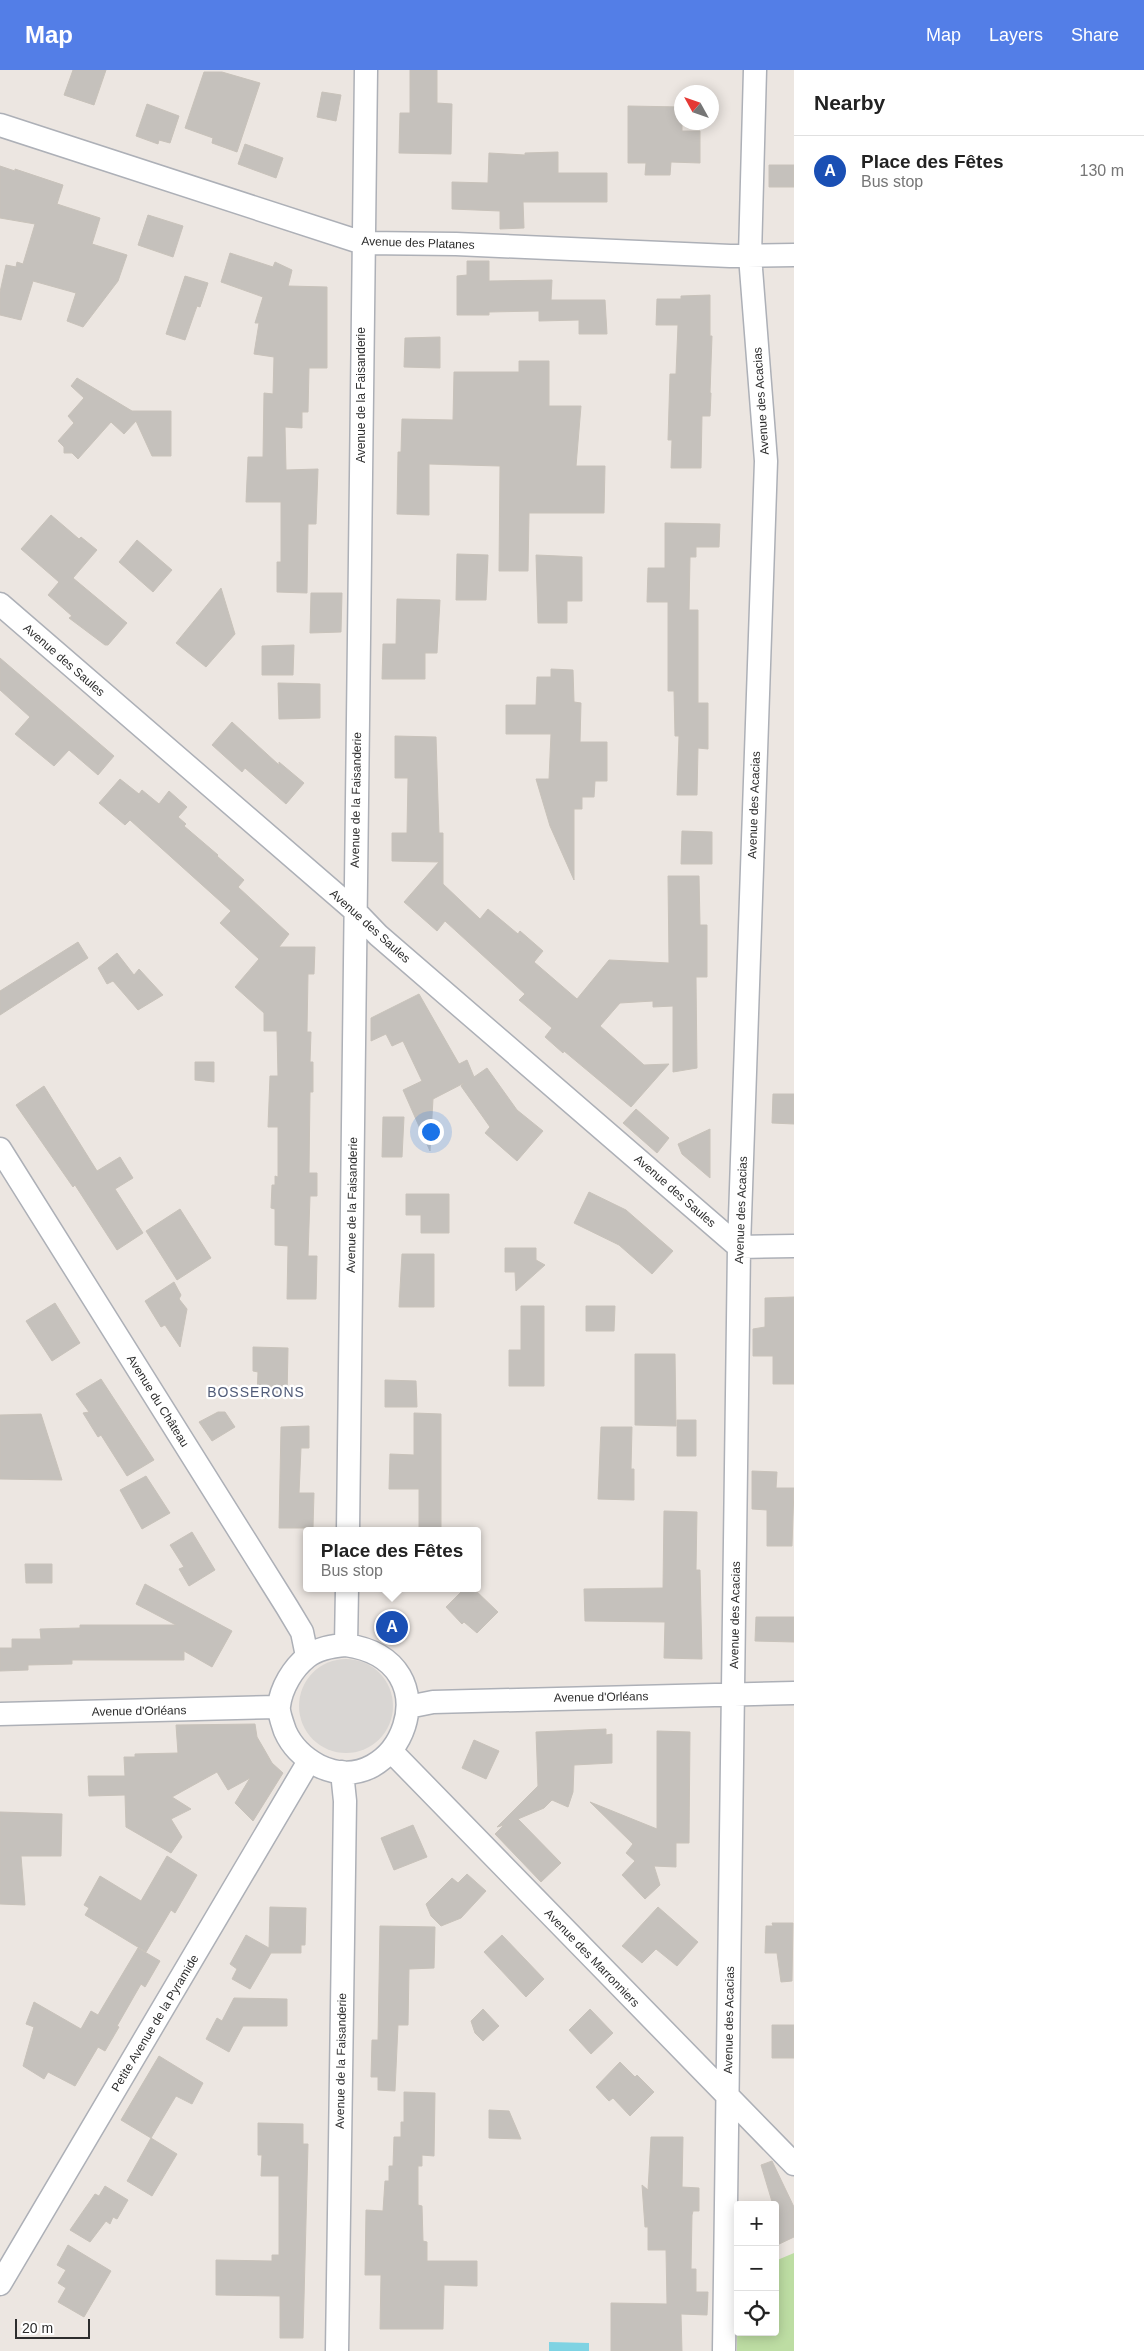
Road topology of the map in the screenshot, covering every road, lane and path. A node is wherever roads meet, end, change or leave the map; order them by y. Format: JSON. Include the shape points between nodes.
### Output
{"nodes":[{"id":1,"x":366,"y":70,"type":"edge"},
{"id":2,"x":755,"y":70,"type":"edge"},
{"id":3,"x":0,"y":125,"type":"edge"},
{"id":4,"x":363,"y":243,"type":"junction"},
{"id":5,"x":794,"y":255,"type":"edge"},
{"id":6,"x":750,"y":256,"type":"junction"},
{"id":7,"x":0,"y":604,"type":"edge"},
{"id":8,"x":354,"y":910,"type":"junction"},
{"id":9,"x":0,"y":1149,"type":"edge"},
{"id":10,"x":794,"y":1246,"type":"edge"},
{"id":11,"x":740,"y":1247,"type":"junction"},
{"id":12,"x":348,"y":1527,"type":"edge"},
{"id":13,"x":347,"y":1592,"type":"edge"},
{"id":14,"x":346,"y":1644,"type":"junction"},
{"id":15,"x":307,"y":1656,"type":"junction"},
{"id":16,"x":794,"y":1693,"type":"edge"},
{"id":17,"x":734,"y":1694,"type":"junction"},
{"id":18,"x":278,"y":1707,"type":"junction"},
{"id":19,"x":408,"y":1707,"type":"junction"},
{"id":20,"x":0,"y":1714,"type":"edge"},
{"id":21,"x":391,"y":1751,"type":"junction"},
{"id":22,"x":309,"y":1761,"type":"junction"},
{"id":23,"x":342,"y":1772,"type":"junction"},
{"id":24,"x":728,"y":2097,"type":"junction"},
{"id":25,"x":794,"y":2164,"type":"edge"},
{"id":26,"x":0,"y":2284,"type":"edge"},
{"id":27,"x":337,"y":2351,"type":"edge"},
{"id":28,"x":724,"y":2351,"type":"edge"}],
"edges":[{"from":1,"to":4,"type":"street","name":"Avenue de la Faisanderie"},
{"from":2,"to":6,"type":"street","name":"Avenue des Acacias"},
{"from":3,"to":4,"type":"street","name":"Avenue des Platanes"},
{"from":4,"to":6,"type":"street","name":"Avenue des Platanes"},
{"from":4,"to":8,"type":"street","name":"Avenue de la Faisanderie"},
{"from":5,"to":6,"type":"street","name":"Avenue des Platanes"},
{"from":6,"to":11,"type":"street","name":"Avenue des Acacias","via":[[766,461]]},
{"from":7,"to":8,"type":"street","name":"Avenue des Saules"},
{"from":8,"to":11,"type":"street","name":"Avenue des Saules","via":[[378,935]]},
{"from":8,"to":12,"type":"street","name":"Avenue de la Faisanderie"},
{"from":9,"to":15,"type":"street","name":"Avenue du Château","via":[[292,1615],[302,1632]]},
{"from":10,"to":11,"type":"street"},
{"from":11,"to":17,"type":"street","name":"Avenue des Acacias"},
{"from":13,"to":14,"type":"street"},
{"from":14,"to":15,"type":"street","via":[[326,1647]]},
{"from":14,"to":19,"type":"street","via":[[365,1648],[382,1657],[396,1671],[405,1689]]},
{"from":15,"to":18,"type":"street","via":[[292,1672]]},
{"from":16,"to":17,"type":"street","name":"Avenue d'Orléans"},
{"from":17,"to":19,"type":"street","name":"Avenue d'Orléans","via":[[432,1702]]},
{"from":17,"to":24,"type":"street","name":"Avenue des Acacias"},
{"from":18,"to":20,"type":"street","name":"Avenue d'Orléans"},
{"from":18,"to":22,"type":"street","via":[[285,1731],[295,1748]]},
{"from":19,"to":21,"type":"street","via":[[406,1726]]},
{"from":21,"to":23,"type":"street","via":[[372,1765]]},
{"from":21,"to":24,"type":"street","name":"Avenue des Marronniers"},
{"from":22,"to":23,"type":"street","via":[[325,1769]]},
{"from":22,"to":26,"type":"street","name":"Petite Avenue de la Pyramide"},
{"from":23,"to":27,"type":"street","name":"Avenue de la Faisanderie","via":[[345,1801]]},
{"from":24,"to":25,"type":"street","name":"Avenue des Marronniers"},
{"from":24,"to":28,"type":"street","name":"Avenue des Acacias"}]}
